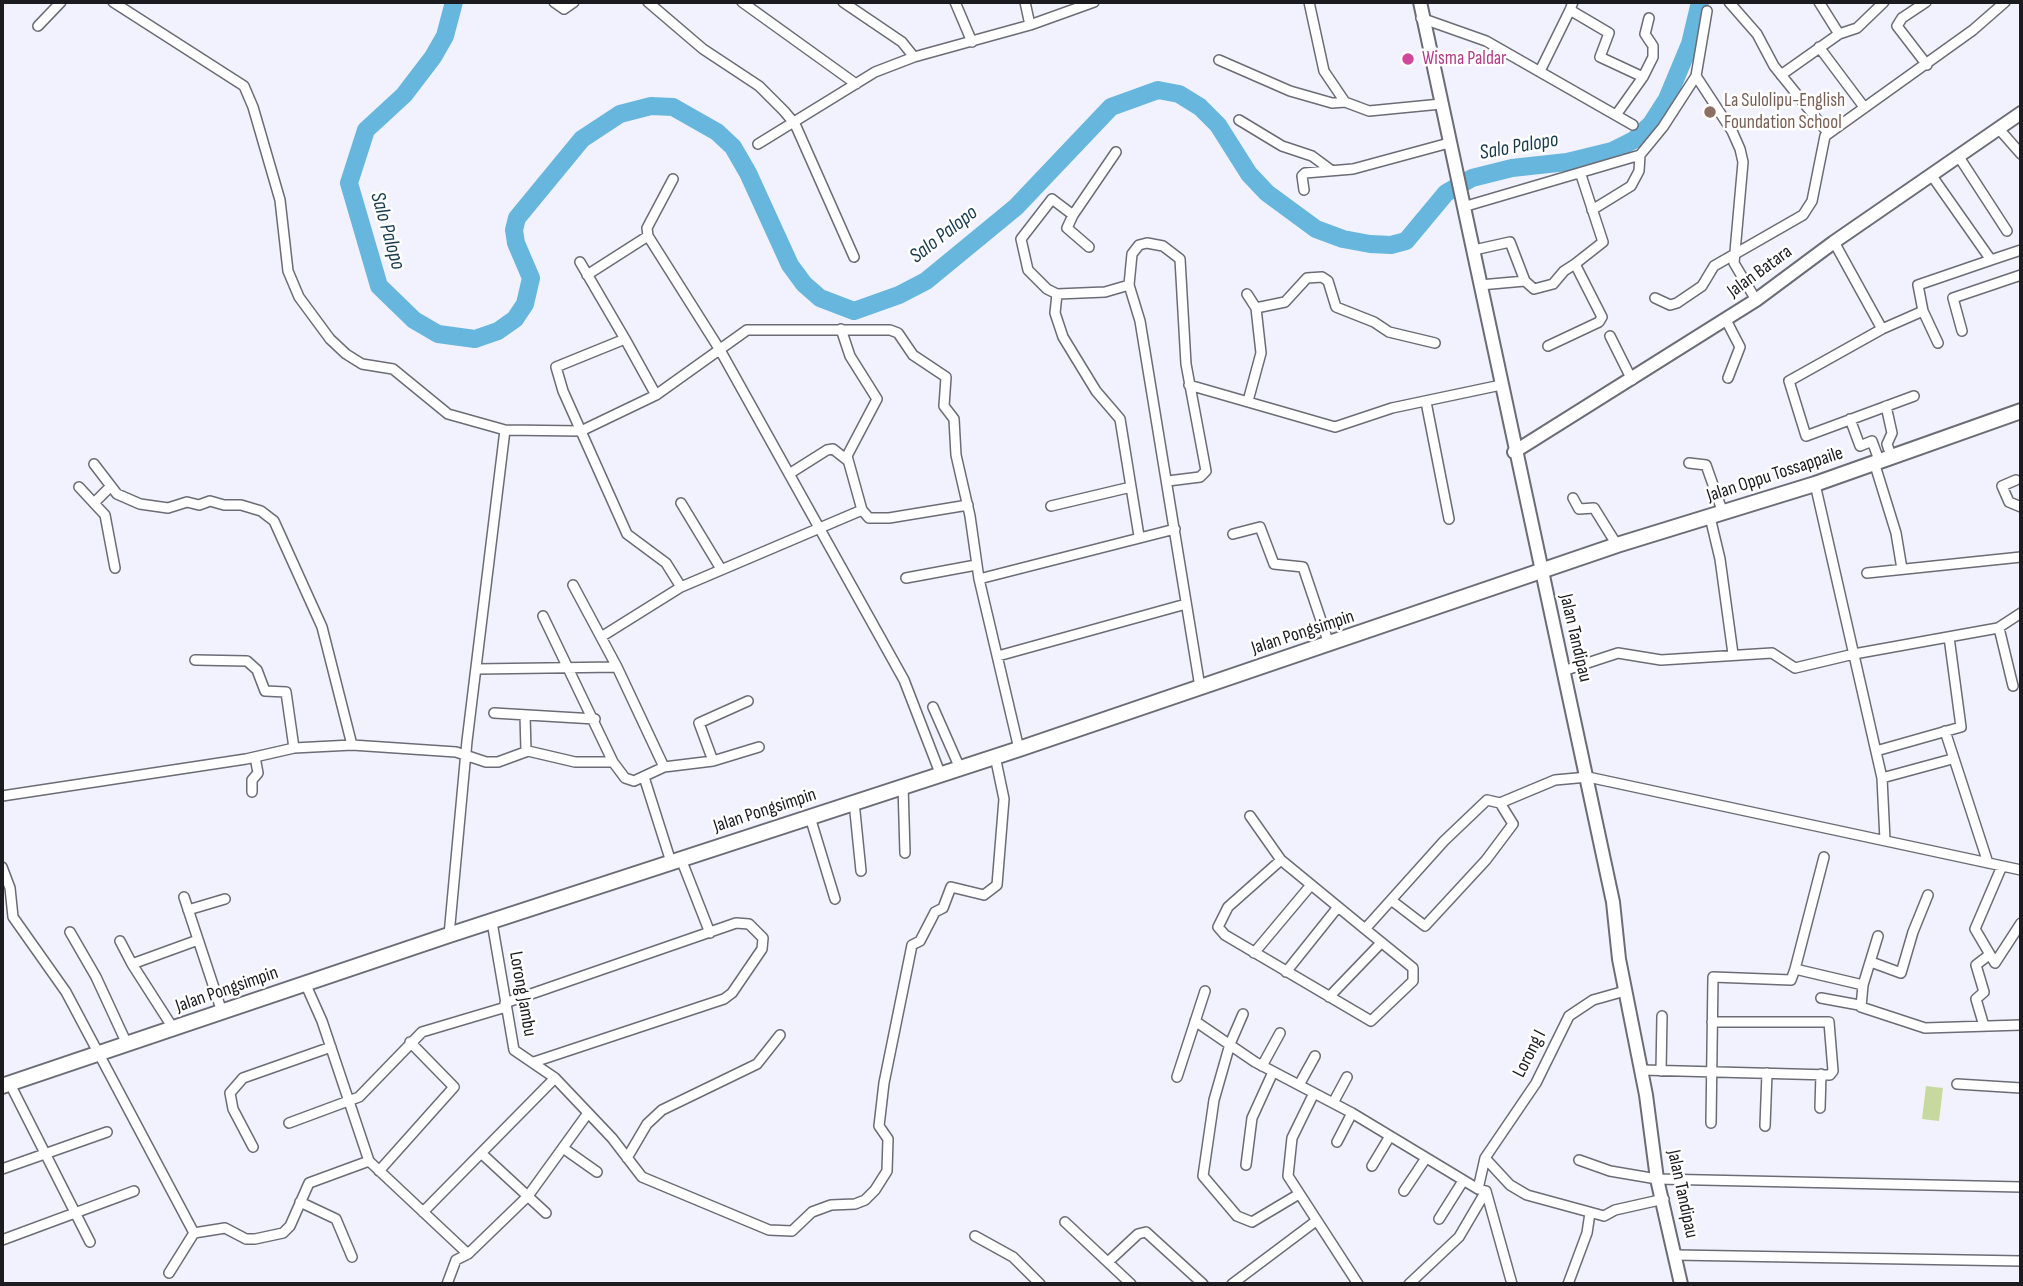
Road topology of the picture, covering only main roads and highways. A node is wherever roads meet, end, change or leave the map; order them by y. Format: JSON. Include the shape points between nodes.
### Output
{"nodes":[{"id":1,"x":2021,"y":411,"type":"edge"},
{"id":2,"x":1541,"y":574,"type":"joint"},
{"id":3,"x":6,"y":1085,"type":"edge"}],
"edges":[{"from":1,"to":2,"type":"main road","name":"Jalan Oppu Tossappaile"},
{"from":2,"to":3,"type":"main road","name":"Jalan Pongsimpin"}]}
